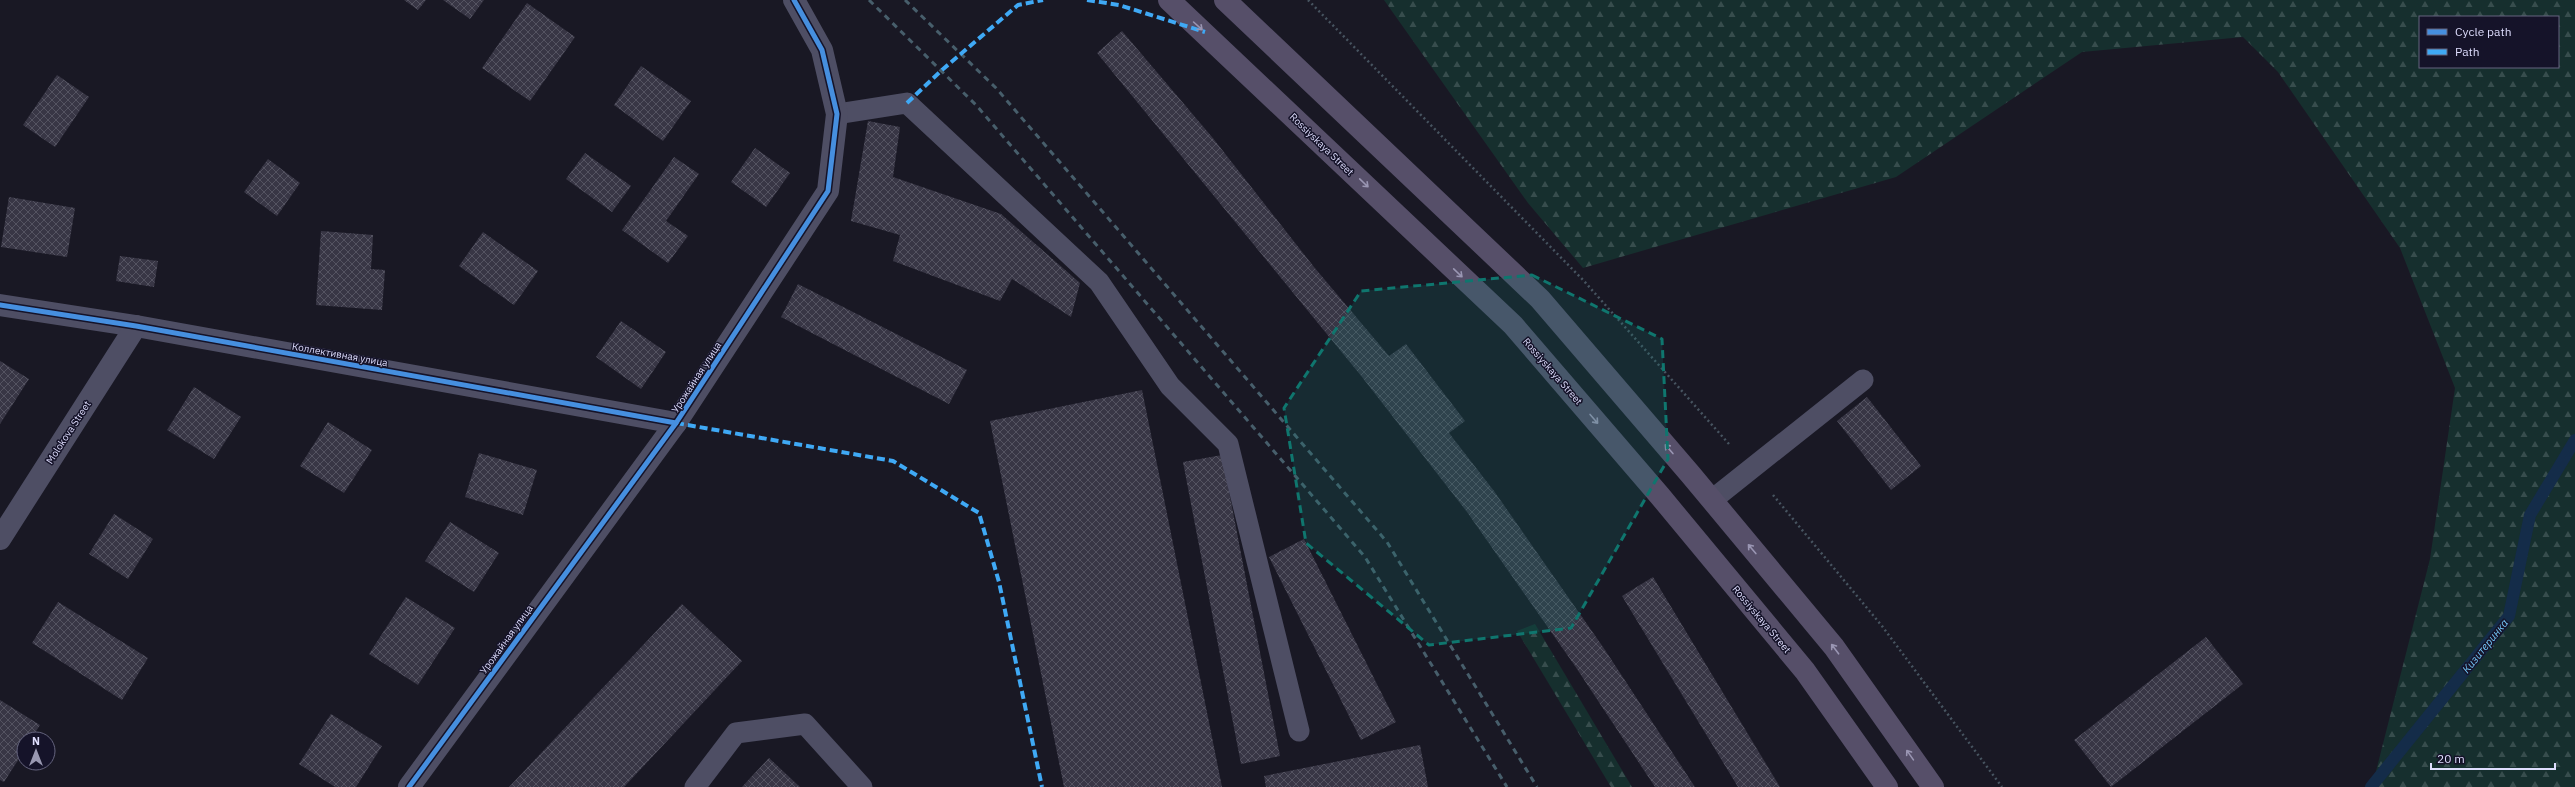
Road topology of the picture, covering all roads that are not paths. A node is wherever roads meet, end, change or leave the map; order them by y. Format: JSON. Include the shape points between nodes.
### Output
{"nodes":[{"id":1,"x":794,"y":0,"type":"edge"},
{"id":2,"x":1169,"y":0,"type":"edge"},
{"id":3,"x":1225,"y":0,"type":"edge"},
{"id":4,"x":837,"y":114,"type":"junction"},
{"id":5,"x":0,"y":305,"type":"edge"},
{"id":6,"x":136,"y":326,"type":"junction"},
{"id":7,"x":1863,"y":380,"type":"dead end"},
{"id":8,"x":676,"y":423,"type":"junction"},
{"id":9,"x":1712,"y":500,"type":"junction"},
{"id":10,"x":0,"y":539,"type":"edge"},
{"id":11,"x":1299,"y":731,"type":"dead end"},
{"id":12,"x":409,"y":787,"type":"edge"},
{"id":13,"x":695,"y":787,"type":"edge"},
{"id":14,"x":862,"y":787,"type":"edge"},
{"id":15,"x":1887,"y":787,"type":"edge"},
{"id":16,"x":1933,"y":787,"type":"edge"}],
"edges":[{"from":1,"to":4,"type":"street","name":"Урожайная улица","via":[[822,50]]},
{"from":2,"to":15,"type":"main road","name":"Rossiyskaya Street","one_way":true,"via":[[1513,325],[1660,496],[1805,671]]},
{"from":9,"to":3,"type":"main road","one_way":true,"via":[[1540,299]]},
{"from":4,"to":8,"type":"street","name":"Урожайная улица","via":[[828,191]]},
{"from":4,"to":11,"type":"lane","via":[[907,103],[1098,282],[1170,386],[1228,444]]},
{"from":5,"to":6,"type":"street","name":"Коллективная улица"},
{"from":6,"to":8,"type":"street","name":"Коллективная улица"},
{"from":6,"to":10,"type":"street","name":"Molokova Street"},
{"from":7,"to":9,"type":"lane"},
{"from":8,"to":12,"type":"street","name":"Урожайная улица"},
{"from":16,"to":9,"type":"main road","one_way":true,"via":[[1834,647]]},
{"from":13,"to":14,"type":"lane","via":[[736,733],[805,724]]}]}
